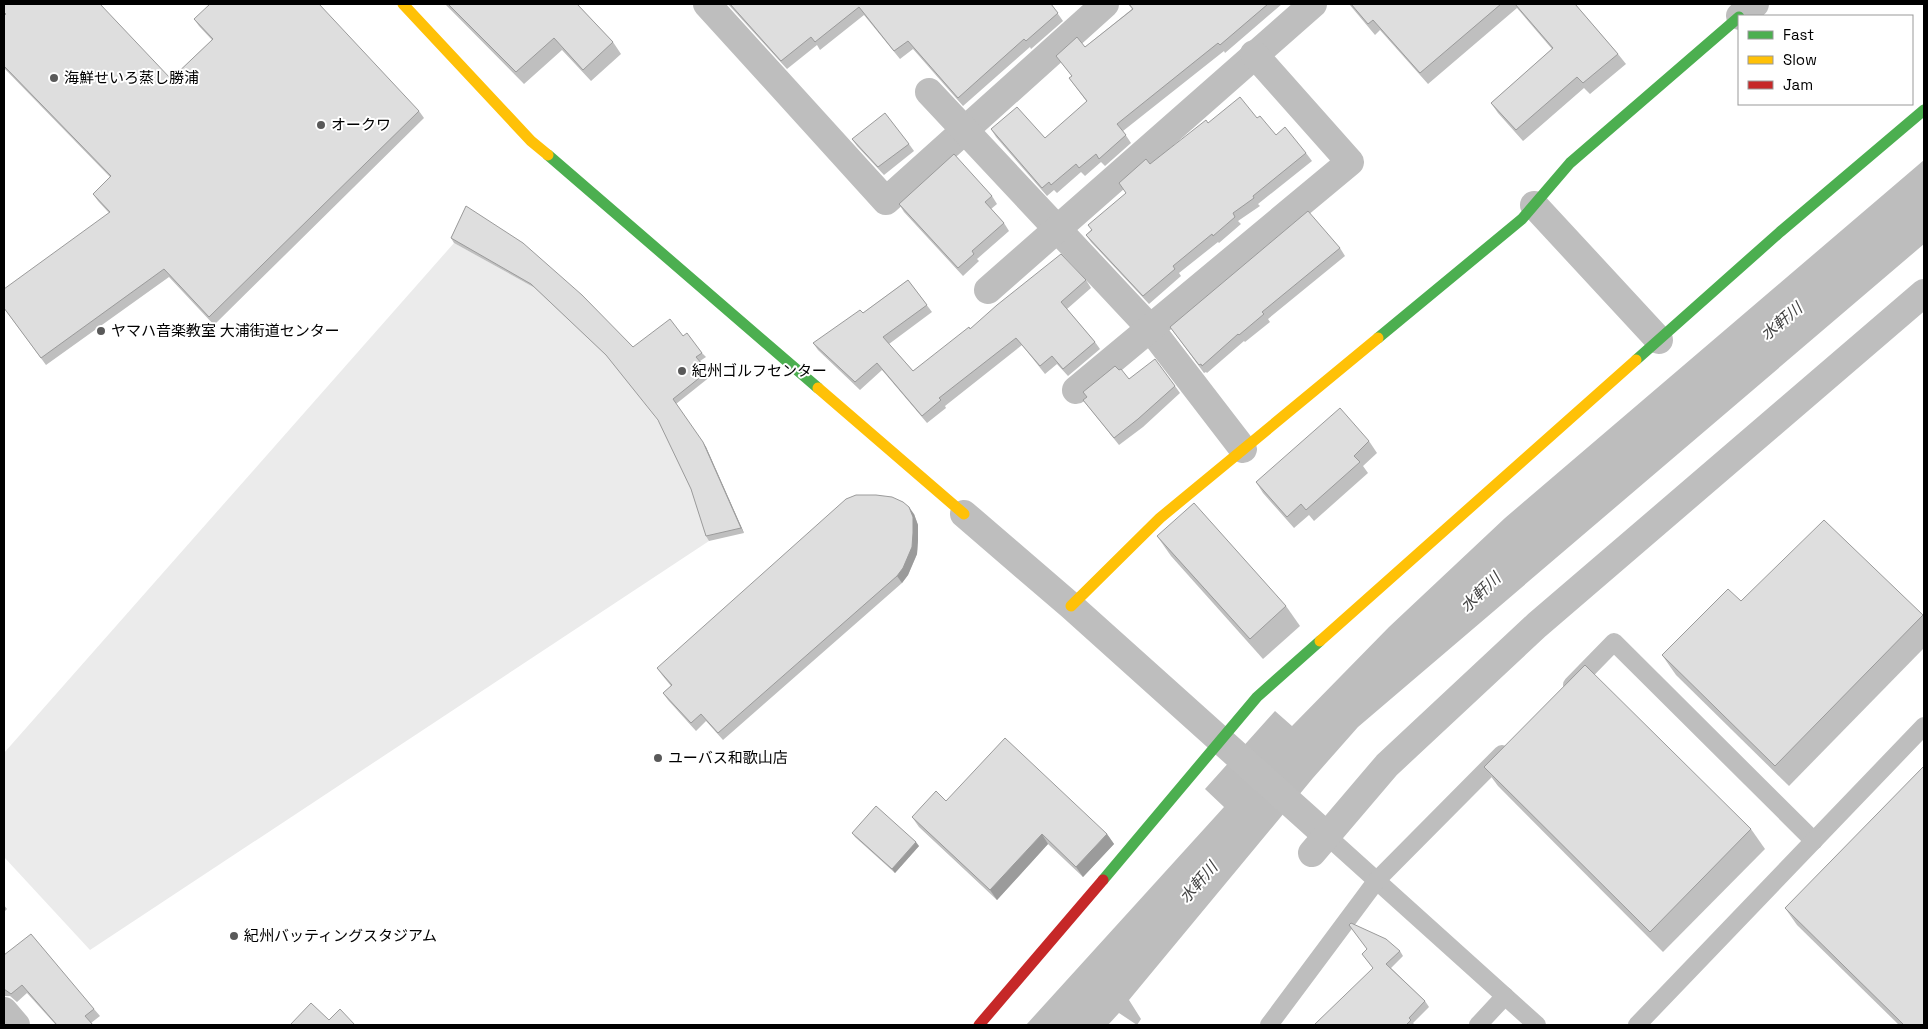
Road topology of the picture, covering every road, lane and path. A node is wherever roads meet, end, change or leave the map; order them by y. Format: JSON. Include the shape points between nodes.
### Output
{"nodes":[{"id":1,"x":403,"y":4,"type":"edge"},
{"id":2,"x":708,"y":4,"type":"edge"},
{"id":3,"x":1105,"y":4,"type":"edge"},
{"id":4,"x":1313,"y":4,"type":"edge"},
{"id":5,"x":1755,"y":4,"type":"edge"},
{"id":6,"x":1742,"y":15,"type":"edge"},
{"id":7,"x":1738,"y":19,"type":"edge"},
{"id":8,"x":1254,"y":54,"type":"junction"},
{"id":9,"x":929,"y":92,"type":"dead end"},
{"id":10,"x":1924,"y":110,"type":"edge"},
{"id":11,"x":965,"y":131,"type":"junction"},
{"id":12,"x":1534,"y":205,"type":"junction"},
{"id":13,"x":1057,"y":229,"type":"junction"},
{"id":14,"x":988,"y":290,"type":"dead end"},
{"id":15,"x":1924,"y":293,"type":"edge"},
{"id":16,"x":1150,"y":328,"type":"junction"},
{"id":17,"x":1659,"y":340,"type":"junction"},
{"id":18,"x":1076,"y":390,"type":"dead end"},
{"id":19,"x":1243,"y":449,"type":"junction"},
{"id":20,"x":964,"y":514,"type":"joint"},
{"id":21,"x":1071,"y":606,"type":"junction"},
{"id":22,"x":1558,"y":698,"type":"edge"},
{"id":23,"x":1924,"y":726,"type":"edge"},
{"id":24,"x":1516,"y":740,"type":"edge"},
{"id":25,"x":1228,"y":747,"type":"junction"},
{"id":26,"x":1814,"y":841,"type":"junction"},
{"id":27,"x":1319,"y":844,"type":"junction"},
{"id":28,"x":1377,"y":880,"type":"junction"},
{"id":29,"x":1505,"y":996,"type":"junction"},
{"id":30,"x":4,"y":1011,"type":"edge"},
{"id":31,"x":16,"y":1025,"type":"edge"},
{"id":32,"x":979,"y":1025,"type":"edge"},
{"id":33,"x":1269,"y":1025,"type":"edge"},
{"id":34,"x":1478,"y":1025,"type":"edge"},
{"id":35,"x":1538,"y":1025,"type":"edge"},
{"id":36,"x":1636,"y":1025,"type":"edge"}],
"edges":[{"from":1,"to":20,"type":"street","via":[[532,141]]},
{"from":2,"to":11,"type":"street","via":[[886,201]]},
{"from":3,"to":11,"type":"street"},
{"from":4,"to":8,"type":"street"},
{"from":5,"to":6,"type":"street"},
{"from":7,"to":12,"type":"street","via":[[1570,163]]},
{"from":8,"to":13,"type":"street"},
{"from":8,"to":16,"type":"street","via":[[1350,162]]},
{"from":9,"to":11,"type":"street"},
{"from":10,"to":17,"type":"street"},
{"from":11,"to":13,"type":"street"},
{"from":12,"to":17,"type":"street"},
{"from":12,"to":19,"type":"street","via":[[1522,219]]},
{"from":13,"to":14,"type":"street"},
{"from":13,"to":16,"type":"street"},
{"from":15,"to":27,"type":"street","via":[[1537,625],[1387,765]]},
{"from":16,"to":18,"type":"street"},
{"from":16,"to":19,"type":"street"},
{"from":17,"to":25,"type":"street","via":[[1257,698]]},
{"from":19,"to":21,"type":"street","via":[[1160,518]]},
{"from":20,"to":21,"type":"street"},
{"from":21,"to":25,"type":"street"},
{"from":22,"to":26,"type":"lane","via":[[1614,642]]},
{"from":23,"to":26,"type":"lane"},
{"from":24,"to":28,"type":"lane"},
{"from":25,"to":27,"type":"street"},
{"from":25,"to":32,"type":"street"},
{"from":26,"to":36,"type":"lane"},
{"from":27,"to":28,"type":"lane"},
{"from":28,"to":29,"type":"lane"},
{"from":28,"to":33,"type":"lane"},
{"from":29,"to":34,"type":"lane"},
{"from":29,"to":35,"type":"lane"},
{"from":30,"to":31,"type":"street"}]}
